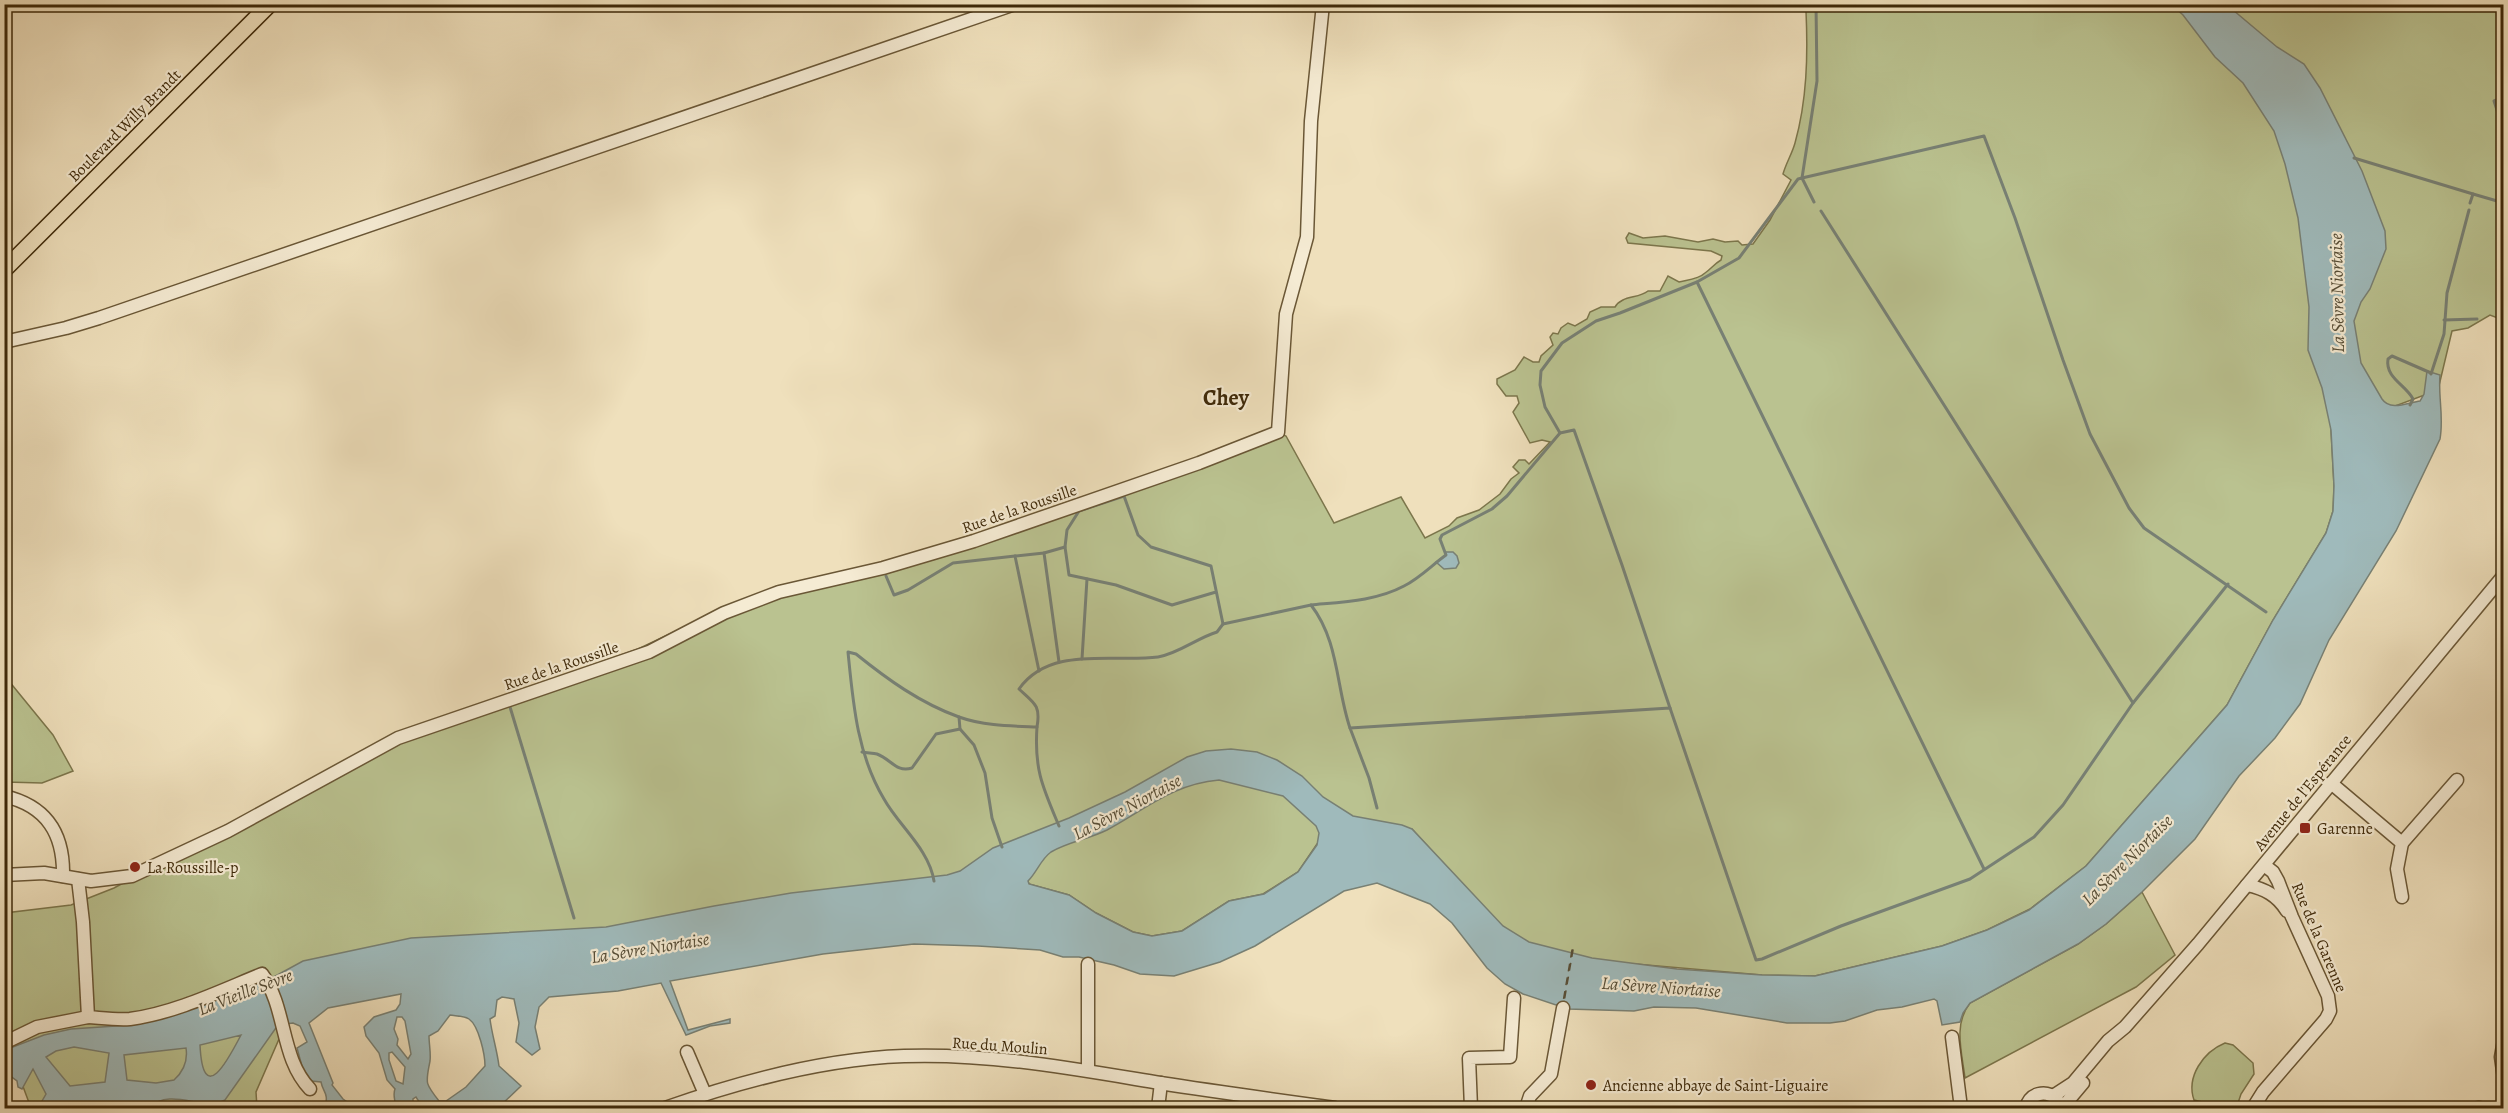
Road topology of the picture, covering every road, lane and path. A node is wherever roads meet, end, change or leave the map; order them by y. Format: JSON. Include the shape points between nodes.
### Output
{"nodes":[{"id":1,"x":270,"y":4,"type":"edge"},
{"id":2,"x":1015,"y":4,"type":"edge"},
{"id":3,"x":1323,"y":4,"type":"edge"},
{"id":4,"x":4,"y":270,"type":"edge"},
{"id":5,"x":4,"y":342,"type":"edge"},
{"id":6,"x":2504,"y":575,"type":"edge"},
{"id":7,"x":2457,"y":780,"type":"dead end"},
{"id":8,"x":2331,"y":783,"type":"junction"},
{"id":9,"x":4,"y":796,"type":"edge"},
{"id":10,"x":2402,"y":843,"type":"junction"},
{"id":11,"x":2264,"y":865,"type":"junction"},
{"id":12,"x":4,"y":875,"type":"edge"},
{"id":13,"x":63,"y":876,"type":"junction"},
{"id":14,"x":78,"y":879,"type":"junction"},
{"id":15,"x":2247,"y":885,"type":"junction"},
{"id":16,"x":2402,"y":897,"type":"dead end"},
{"id":17,"x":2292,"y":917,"type":"junction"},
{"id":18,"x":1088,"y":964,"type":"dead end"},
{"id":19,"x":1514,"y":998,"type":"dead end"},
{"id":20,"x":1563,"y":1008,"type":"dead end"},
{"id":21,"x":88,"y":1017,"type":"junction"},
{"id":22,"x":2125,"y":1027,"type":"junction"},
{"id":23,"x":1952,"y":1037,"type":"dead end"},
{"id":24,"x":2504,"y":1040,"type":"edge"},
{"id":25,"x":4,"y":1044,"type":"edge"},
{"id":26,"x":687,"y":1052,"type":"dead end"},
{"id":27,"x":1088,"y":1070,"type":"junction"},
{"id":28,"x":2504,"y":1078,"type":"edge"},
{"id":29,"x":1161,"y":1083,"type":"junction"},
{"id":30,"x":310,"y":1089,"type":"dead end"},
{"id":31,"x":705,"y":1094,"type":"junction"},
{"id":32,"x":2052,"y":1096,"type":"junction"},
{"id":33,"x":665,"y":1108,"type":"edge"},
{"id":34,"x":1158,"y":1108,"type":"edge"},
{"id":35,"x":1335,"y":1108,"type":"edge"},
{"id":36,"x":1471,"y":1108,"type":"edge"},
{"id":37,"x":1526,"y":1108,"type":"edge"},
{"id":38,"x":1961,"y":1108,"type":"edge"},
{"id":39,"x":2026,"y":1108,"type":"edge"},
{"id":40,"x":2062,"y":1108,"type":"edge"},
{"id":41,"x":2253,"y":1108,"type":"edge"}],
"edges":[{"from":1,"to":4,"type":"main road","name":"Boulevard Willy Brandt"},
{"from":2,"to":5,"type":"street","via":[[99,318]]},
{"from":3,"to":14,"type":"street","name":"Rue de la Roussille","via":[[1311,121],[1307,237],[1286,314],[1278,432],[974,542],[884,568],[806,584],[751,602],[649,652],[398,738],[228,831],[132,876]]},
{"from":6,"to":8,"type":"street","name":"Avenue de l'Espérance"},
{"from":7,"to":10,"type":"street"},
{"from":8,"to":10,"type":"street"},
{"from":8,"to":11,"type":"street","name":"Avenue de l'Espérance"},
{"from":9,"to":13,"type":"street","via":[[23,801],[48,822],[61,847]]},
{"from":10,"to":16,"type":"street","via":[[2397,869]]},
{"from":11,"to":15,"type":"street","name":"Avenue de l'Espérance"},
{"from":11,"to":17,"type":"street","name":"Rue de la Garenne","via":[[2278,881]]},
{"from":12,"to":13,"type":"street","name":"Rue de la Roussille"},
{"from":13,"to":14,"type":"street","name":"Rue de la Roussille"},
{"from":14,"to":21,"type":"street"},
{"from":15,"to":17,"type":"street","via":[[2265,889]]},
{"from":15,"to":22,"type":"street","name":"Avenue de l'Espérance"},
{"from":17,"to":41,"type":"street","name":"Rue de la Garenne","via":[[2328,996],[2330,1011]]},
{"from":18,"to":27,"type":"street"},
{"from":19,"to":36,"type":"street","via":[[1510,1057],[1469,1058]]},
{"from":20,"to":37,"type":"street","via":[[1551,1074],[1530,1096]]},
{"from":21,"to":25,"type":"street","via":[[37,1027]]},
{"from":21,"to":30,"type":"street","via":[[138,1017],[185,1004],[262,974],[285,1029],[296,1072]]},
{"from":22,"to":32,"type":"street","name":"Avenue de l'Espérance","via":[[2073,1083]]},
{"from":22,"to":40,"type":"street","name":"Avenue de l'Espérance","via":[[2115,1046]]},
{"from":23,"to":38,"type":"street"},
{"from":24,"to":28,"type":"street","via":[[2500,1057]]},
{"from":26,"to":31,"type":"street"},
{"from":27,"to":29,"type":"street","name":"Rue du Moulin"},
{"from":27,"to":31,"type":"street","name":"Rue du Moulin","via":[[1009,1060],[905,1056],[769,1076]]},
{"from":29,"to":34,"type":"street"},
{"from":29,"to":35,"type":"street","name":"Rue du Moulin"},
{"from":31,"to":33,"type":"street","name":"Rue du Moulin"},
{"from":32,"to":39,"type":"street","name":"Avenue de l'Espérance","via":[[2036,1095]]},
{"from":32,"to":40,"type":"street"}]}
